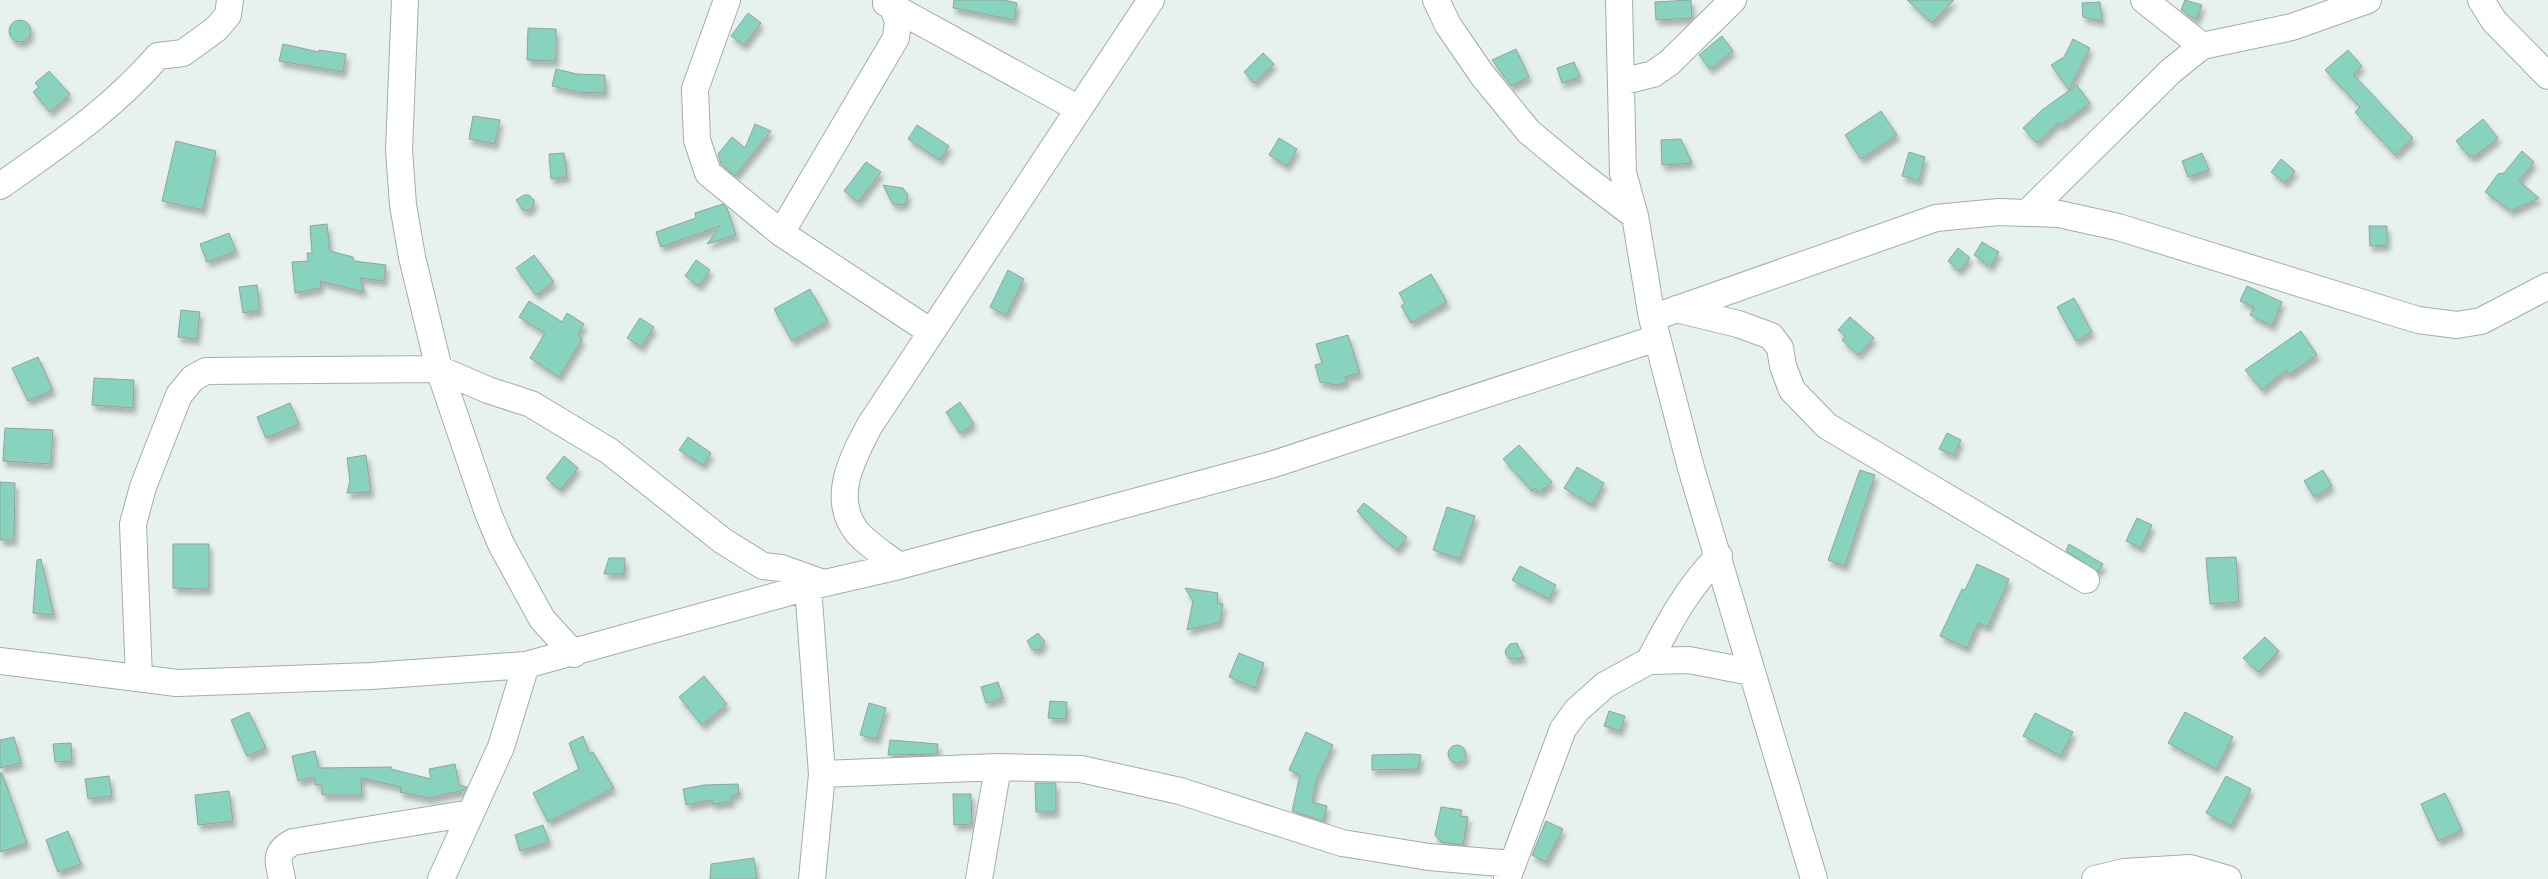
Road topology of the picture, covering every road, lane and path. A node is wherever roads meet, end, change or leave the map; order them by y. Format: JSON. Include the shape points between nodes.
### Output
{"nodes":[{"id":1,"x":230,"y":0,"type":"edge"},
{"id":2,"x":405,"y":0,"type":"edge"},
{"id":3,"x":727,"y":0,"type":"edge"},
{"id":4,"x":1150,"y":0,"type":"edge"},
{"id":5,"x":1436,"y":0,"type":"edge"},
{"id":6,"x":1620,"y":0,"type":"edge"},
{"id":7,"x":1733,"y":0,"type":"edge"},
{"id":8,"x":2144,"y":0,"type":"edge"},
{"id":9,"x":2368,"y":0,"type":"edge"},
{"id":10,"x":2481,"y":0,"type":"edge"},
{"id":11,"x":886,"y":2,"type":"edge"},
{"id":12,"x":2202,"y":46,"type":"junction"},
{"id":13,"x":2548,"y":76,"type":"edge"},
{"id":14,"x":1621,"y":82,"type":"junction"},
{"id":15,"x":1079,"y":109,"type":"junction"},
{"id":16,"x":0,"y":186,"type":"edge"},
{"id":17,"x":2028,"y":212,"type":"junction"},
{"id":18,"x":1635,"y":216,"type":"junction"},
{"id":19,"x":781,"y":233,"type":"junction"},
{"id":20,"x":2548,"y":286,"type":"edge"},
{"id":21,"x":1676,"y":309,"type":"junction"},
{"id":22,"x":1655,"y":328,"type":"junction"},
{"id":23,"x":931,"y":332,"type":"junction"},
{"id":24,"x":439,"y":368,"type":"junction"},
{"id":25,"x":1719,"y":556,"type":"junction"},
{"id":26,"x":899,"y":566,"type":"junction"},
{"id":27,"x":2086,"y":580,"type":"dead end"},
{"id":28,"x":815,"y":585,"type":"junction"},
{"id":29,"x":574,"y":654,"type":"junction"},
{"id":30,"x":0,"y":661,"type":"edge"},
{"id":31,"x":1648,"y":661,"type":"junction"},
{"id":32,"x":526,"y":666,"type":"junction"},
{"id":33,"x":1751,"y":672,"type":"junction"},
{"id":34,"x":139,"y":678,"type":"junction"},
{"id":35,"x":998,"y":767,"type":"junction"},
{"id":36,"x":822,"y":774,"type":"junction"},
{"id":37,"x":471,"y":813,"type":"junction"},
{"id":38,"x":1510,"y":872,"type":"edge"},
{"id":39,"x":282,"y":879,"type":"edge"},
{"id":40,"x":441,"y":879,"type":"edge"},
{"id":41,"x":812,"y":879,"type":"edge"},
{"id":42,"x":979,"y":879,"type":"edge"},
{"id":43,"x":1814,"y":879,"type":"edge"},
{"id":44,"x":2095,"y":879,"type":"edge"},
{"id":45,"x":2228,"y":879,"type":"edge"}],
"edges":[{"from":1,"to":16,"type":"street","via":[[228,15],[198,43],[183,53],[158,56],[132,87],[94,120]]},
{"from":2,"to":24,"type":"street","via":[[399,150],[403,204],[412,257]]},
{"from":3,"to":19,"type":"street","via":[[695,88],[696,140],[708,173]]},
{"from":4,"to":15,"type":"street"},
{"from":5,"to":18,"type":"street","via":[[1448,25],[1483,76],[1529,132]]},
{"from":6,"to":14,"type":"street"},
{"from":7,"to":14,"type":"street","via":[[1654,74]]},
{"from":8,"to":12,"type":"street"},
{"from":9,"to":12,"type":"street","via":[[2292,27]]},
{"from":10,"to":13,"type":"street","via":[[2494,21]]},
{"from":11,"to":15,"type":"street"},
{"from":11,"to":19,"type":"street","via":[[898,21],[896,38]]},
{"from":12,"to":17,"type":"street","via":[[2171,71]]},
{"from":14,"to":18,"type":"street","via":[[1622,173]]},
{"from":15,"to":23,"type":"street"},
{"from":17,"to":20,"type":"street","via":[[2060,214],[2118,227],[2418,320],[2457,325],[2481,321]]},
{"from":17,"to":21,"type":"street","via":[[1936,218]]},
{"from":18,"to":22,"type":"street"},
{"from":19,"to":23,"type":"street"},
{"from":21,"to":22,"type":"street"},
{"from":21,"to":27,"type":"street","via":[[1738,324],[1771,336],[1780,348],[1792,390],[1827,426]]},
{"from":22,"to":25,"type":"street","via":[[1691,468]]},
{"from":22,"to":26,"type":"street","via":[[1274,464]]},
{"from":23,"to":26,"type":"street","via":[[870,424],[849,465],[844,496],[851,522],[862,537]]},
{"from":24,"to":28,"type":"street","via":[[488,390],[531,404],[609,450],[724,541],[763,566],[780,568]]},
{"from":24,"to":29,"type":"street","via":[[501,544],[542,619]]},
{"from":24,"to":34,"type":"street","via":[[206,371],[192,378],[180,395],[143,486],[133,524]]},
{"from":25,"to":31,"type":"street","via":[[1678,606]]},
{"from":25,"to":33,"type":"street"},
{"from":26,"to":28,"type":"street"},
{"from":28,"to":29,"type":"street"},
{"from":28,"to":36,"type":"street"},
{"from":29,"to":32,"type":"street"},
{"from":30,"to":34,"type":"street"},
{"from":31,"to":33,"type":"street","via":[[1689,660]]},
{"from":31,"to":38,"type":"street","via":[[1605,684],[1562,729]]},
{"from":32,"to":34,"type":"street","via":[[177,683]]},
{"from":32,"to":37,"type":"street","via":[[501,747]]},
{"from":33,"to":43,"type":"street"},
{"from":35,"to":36,"type":"street"},
{"from":35,"to":38,"type":"street","via":[[1081,769],[1180,791],[1342,843]]},
{"from":35,"to":42,"type":"street"},
{"from":36,"to":41,"type":"street"},
{"from":37,"to":39,"type":"street","via":[[293,842],[283,847],[278,857]]},
{"from":37,"to":40,"type":"street"},
{"from":44,"to":45,"type":"street","via":[[2124,872],[2190,868]]}]}
